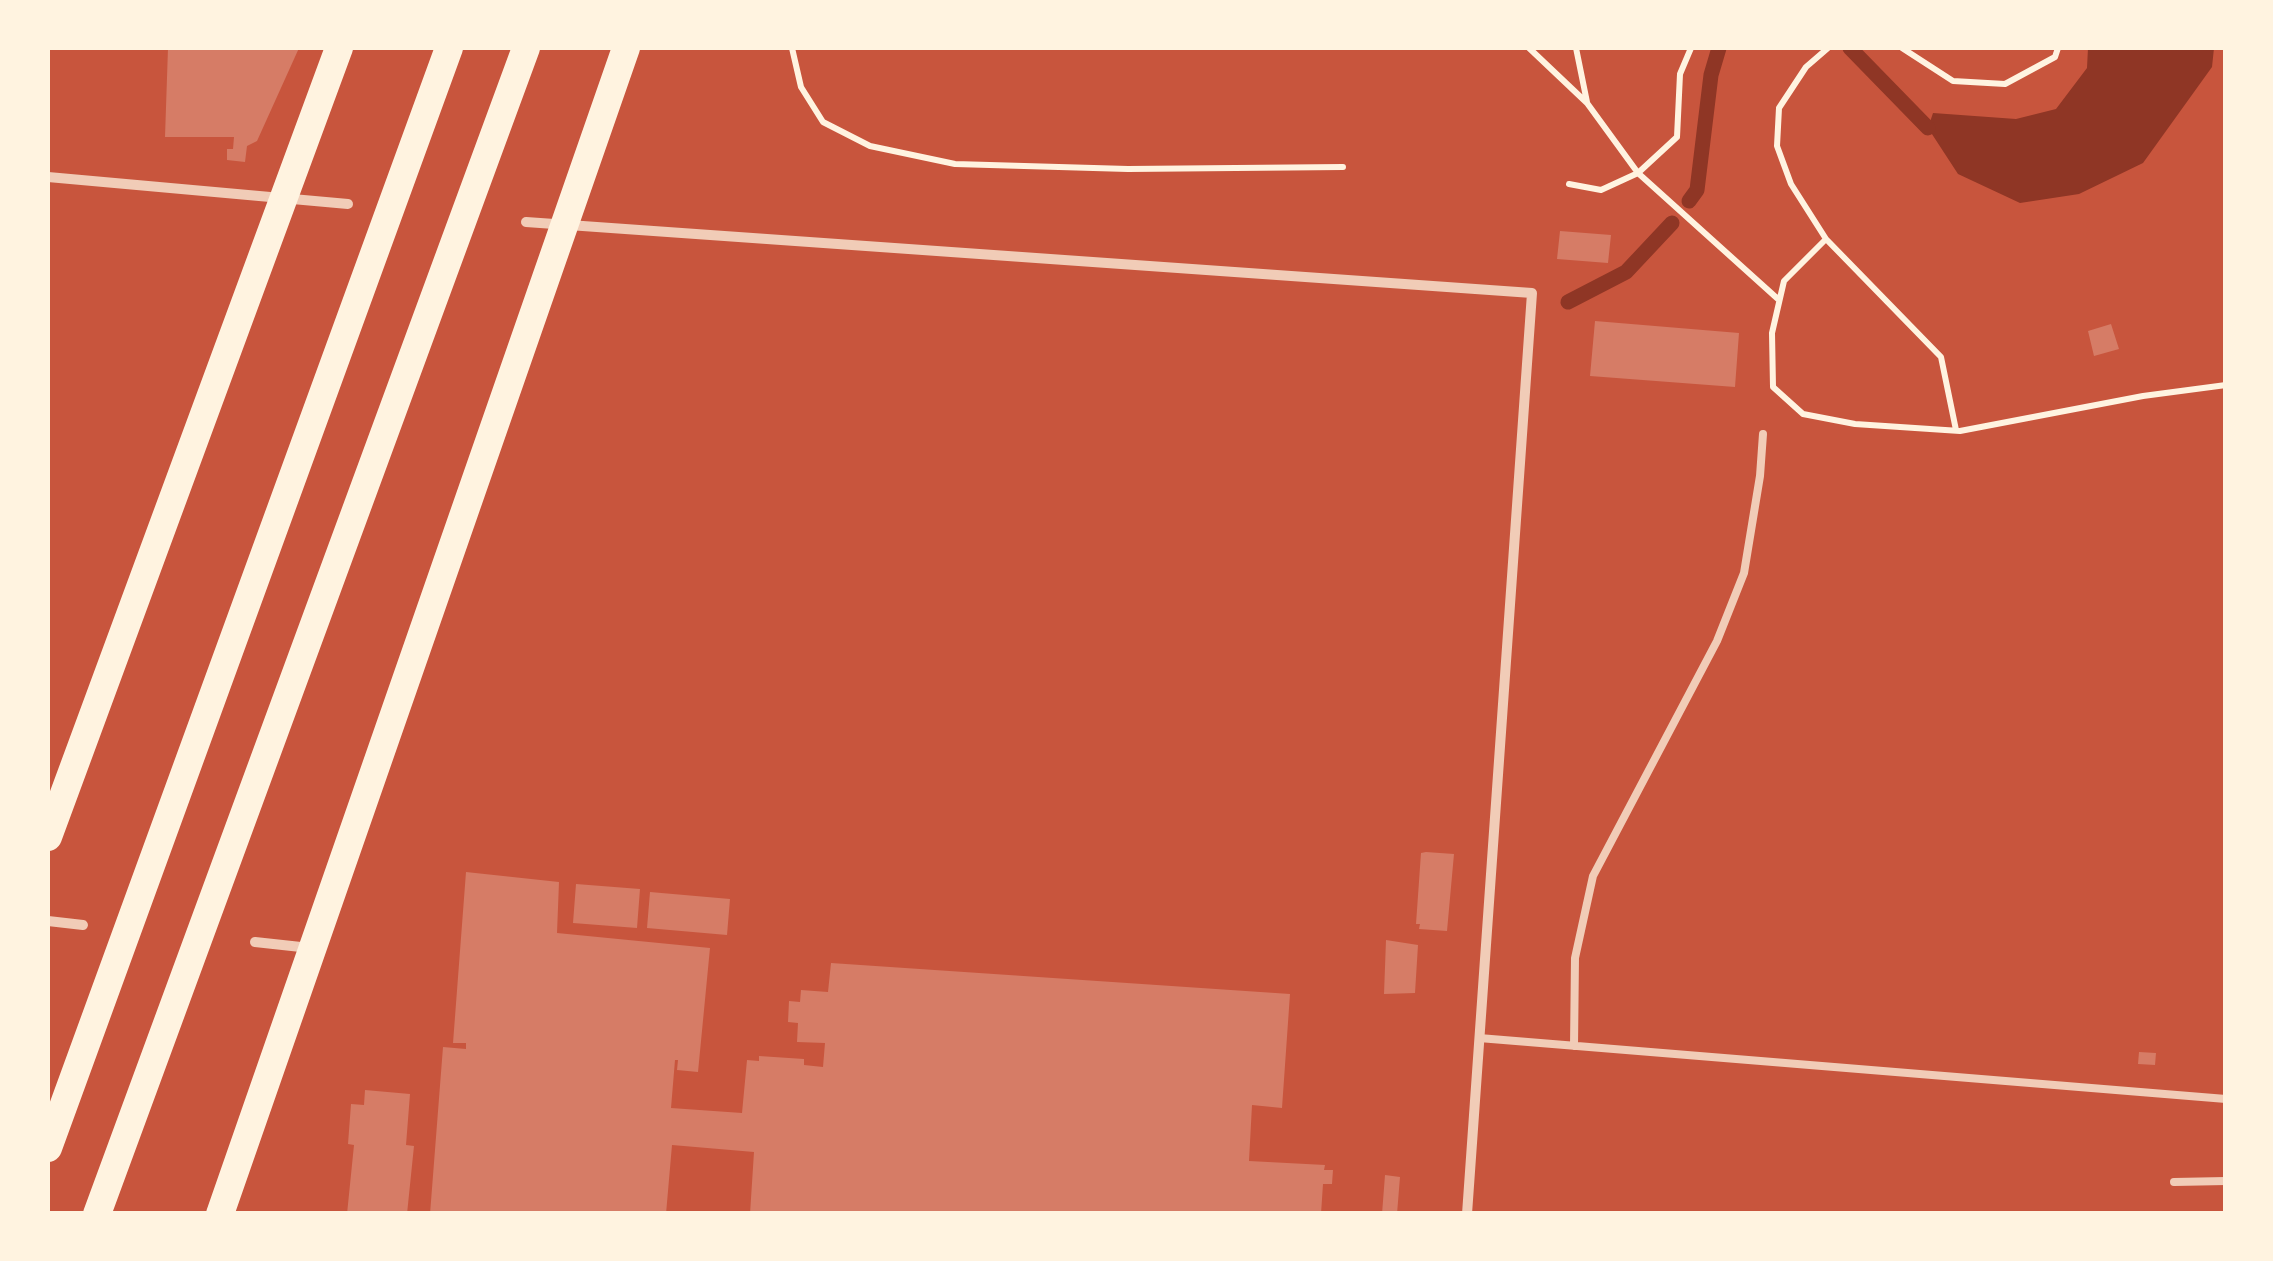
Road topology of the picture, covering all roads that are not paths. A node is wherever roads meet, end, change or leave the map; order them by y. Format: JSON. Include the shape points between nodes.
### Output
{"nodes":[{"id":1,"x":339,"y":48,"type":"edge"},
{"id":2,"x":448,"y":48,"type":"edge"},
{"id":3,"x":526,"y":48,"type":"edge"},
{"id":4,"x":626,"y":48,"type":"edge"},
{"id":5,"x":48,"y":176,"type":"edge"},
{"id":6,"x":284,"y":198,"type":"junction"},
{"id":7,"x":348,"y":204,"type":"dead end"},
{"id":8,"x":526,"y":222,"type":"dead end"},
{"id":9,"x":566,"y":223,"type":"junction"},
{"id":10,"x":1763,"y":434,"type":"dead end"},
{"id":11,"x":48,"y":837,"type":"edge"},
{"id":12,"x":48,"y":921,"type":"edge"},
{"id":13,"x":83,"y":925,"type":"dead end"},
{"id":14,"x":255,"y":942,"type":"dead end"},
{"id":15,"x":311,"y":948,"type":"junction"},
{"id":16,"x":1479,"y":1038,"type":"junction"},
{"id":17,"x":1574,"y":1046,"type":"junction"},
{"id":18,"x":2226,"y":1099,"type":"edge"},
{"id":19,"x":48,"y":1148,"type":"edge"},
{"id":20,"x":2226,"y":1181,"type":"edge"},
{"id":21,"x":2174,"y":1182,"type":"dead end"},
{"id":22,"x":97,"y":1214,"type":"edge"},
{"id":23,"x":220,"y":1214,"type":"edge"},
{"id":24,"x":1467,"y":1214,"type":"edge"}],
"edges":[{"from":1,"to":6,"type":"highway"},
{"from":2,"to":19,"type":"highway"},
{"from":3,"to":22,"type":"highway"},
{"from":4,"to":9,"type":"highway"},
{"from":5,"to":6,"type":"street"},
{"from":6,"to":7,"type":"street"},
{"from":6,"to":11,"type":"highway"},
{"from":8,"to":9,"type":"street"},
{"from":9,"to":15,"type":"highway"},
{"from":9,"to":16,"type":"street","via":[[1532,292]]},
{"from":10,"to":17,"type":"lane","via":[[1744,572],[1717,641],[1593,876],[1575,958]]},
{"from":12,"to":13,"type":"street"},
{"from":14,"to":15,"type":"street"},
{"from":15,"to":23,"type":"highway"},
{"from":16,"to":17,"type":"lane"},
{"from":16,"to":24,"type":"street"},
{"from":17,"to":18,"type":"lane"},
{"from":20,"to":21,"type":"lane"}]}
